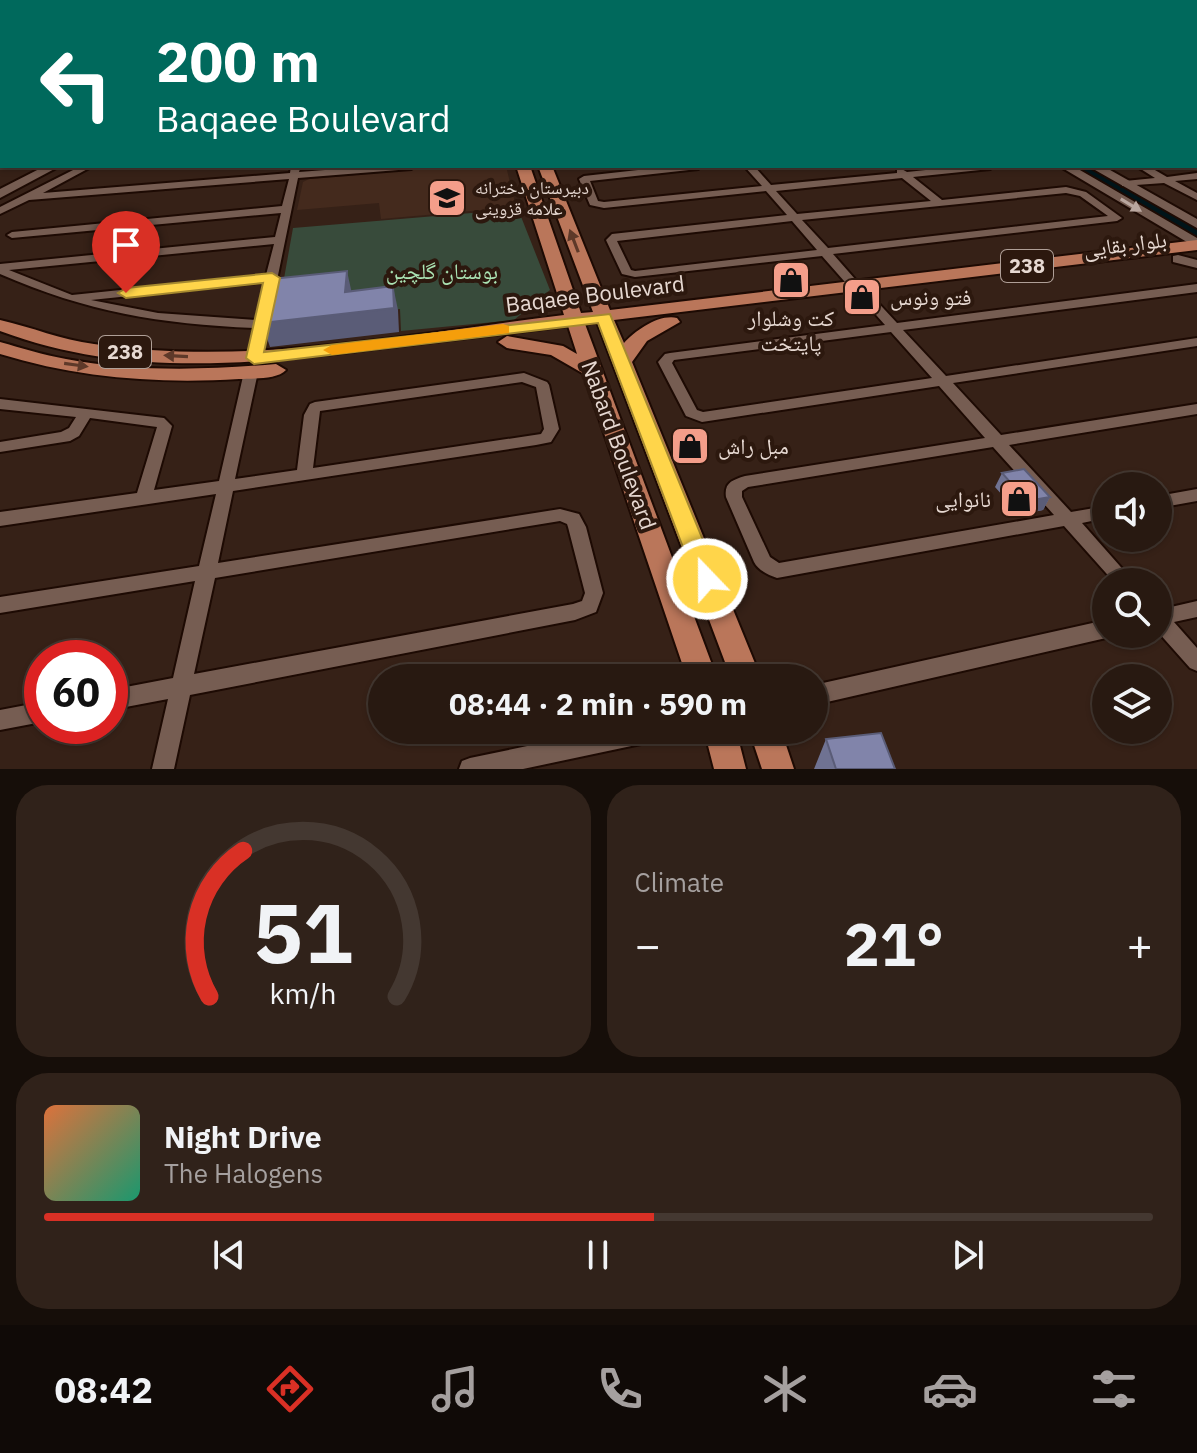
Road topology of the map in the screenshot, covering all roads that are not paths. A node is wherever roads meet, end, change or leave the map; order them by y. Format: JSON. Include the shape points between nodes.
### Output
{"nodes":[{"id":1,"x":185,"y":0,"type":"edge"},
{"id":2,"x":197,"y":0,"type":"edge"},
{"id":3,"x":32,"y":168,"type":"edge"},
{"id":4,"x":50,"y":168,"type":"edge"},
{"id":5,"x":84,"y":168,"type":"edge"},
{"id":6,"x":365,"y":168,"type":"edge"},
{"id":7,"x":524,"y":168,"type":"edge"},
{"id":8,"x":546,"y":168,"type":"edge"},
{"id":9,"x":675,"y":168,"type":"edge"},
{"id":10,"x":751,"y":168,"type":"edge"},
{"id":11,"x":896,"y":168,"type":"edge"},
{"id":12,"x":971,"y":168,"type":"edge"},
{"id":13,"x":1068,"y":168,"type":"edge"},
{"id":14,"x":1097,"y":168,"type":"edge"},
{"id":15,"x":1145,"y":168,"type":"edge"},
{"id":16,"x":295,"y":171,"type":"edge"},
{"id":17,"x":905,"y":175,"type":"junction"},
{"id":18,"x":1197,"y":176,"type":"edge"},
{"id":19,"x":1166,"y":179,"type":"junction"},
{"id":20,"x":0,"y":184,"type":"edge"},
{"id":21,"x":1125,"y":184,"type":"junction"},
{"id":22,"x":769,"y":188,"type":"junction"},
{"id":23,"x":0,"y":194,"type":"edge"},
{"id":24,"x":30,"y":197,"type":"junction"},
{"id":25,"x":1197,"y":197,"type":"edge"},
{"id":26,"x":941,"y":204,"type":"junction"},
{"id":27,"x":287,"y":209,"type":"junction"},
{"id":28,"x":0,"y":211,"type":"edge"},
{"id":29,"x":797,"y":219,"type":"junction"},
{"id":30,"x":1157,"y":221,"type":"junction"},
{"id":31,"x":1196,"y":224,"type":"edge"},
{"id":32,"x":12,"y":235,"type":"dead end"},
{"id":33,"x":280,"y":240,"type":"junction"},
{"id":34,"x":1197,"y":244,"type":"edge"},
{"id":35,"x":1161,"y":249,"type":"junction"},
{"id":36,"x":828,"y":254,"type":"junction"},
{"id":37,"x":1197,"y":257,"type":"edge"},
{"id":38,"x":1178,"y":259,"type":"junction"},
{"id":39,"x":1197,"y":264,"type":"edge"},
{"id":40,"x":0,"y":269,"type":"edge"},
{"id":41,"x":272,"y":278,"type":"junction"},
{"id":42,"x":590,"y":282,"type":"junction"},
{"id":43,"x":1197,"y":288,"type":"edge"},
{"id":44,"x":564,"y":290,"type":"junction"},
{"id":45,"x":862,"y":293,"type":"junction"},
{"id":46,"x":68,"y":299,"type":"junction"},
{"id":47,"x":652,"y":311,"type":"junction"},
{"id":48,"x":671,"y":322,"type":"junction"},
{"id":49,"x":262,"y":324,"type":"junction"},
{"id":50,"x":606,"y":324,"type":"junction"},
{"id":51,"x":0,"y":325,"type":"edge"},
{"id":52,"x":577,"y":327,"type":"junction"},
{"id":53,"x":896,"y":330,"type":"junction"},
{"id":54,"x":507,"y":335,"type":"junction"},
{"id":55,"x":1197,"y":342,"type":"edge"},
{"id":56,"x":0,"y":348,"type":"edge"},
{"id":57,"x":253,"y":365,"type":"junction"},
{"id":58,"x":621,"y":365,"type":"junction"},
{"id":59,"x":593,"y":371,"type":"junction"},
{"id":60,"x":942,"y":380,"type":"junction"},
{"id":61,"x":0,"y":404,"type":"edge"},
{"id":62,"x":1197,"y":409,"type":"edge"},
{"id":63,"x":85,"y":414,"type":"junction"},
{"id":64,"x":998,"y":442,"type":"junction"},
{"id":65,"x":0,"y":447,"type":"edge"},
{"id":66,"x":304,"y":474,"type":"junction"},
{"id":67,"x":226,"y":486,"type":"junction"},
{"id":68,"x":1197,"y":495,"type":"edge"},
{"id":69,"x":144,"y":498,"type":"junction"},
{"id":70,"x":1172,"y":499,"type":"edge"},
{"id":71,"x":1092,"y":515,"type":"edge"},
{"id":72,"x":0,"y":519,"type":"edge"},
{"id":73,"x":1068,"y":519,"type":"junction"},
{"id":74,"x":1112,"y":568,"type":"edge"},
{"id":75,"x":207,"y":572,"type":"junction"},
{"id":76,"x":0,"y":605,"type":"edge"},
{"id":77,"x":1197,"y":609,"type":"edge"},
{"id":78,"x":1172,"y":615,"type":"edge"},
{"id":79,"x":1092,"y":632,"type":"edge"},
{"id":80,"x":1172,"y":634,"type":"edge"},
{"id":81,"x":1197,"y":662,"type":"edge"},
{"id":82,"x":697,"y":664,"type":"edge"},
{"id":83,"x":740,"y":664,"type":"edge"},
{"id":84,"x":181,"y":687,"type":"junction"},
{"id":85,"x":828,"y":692,"type":"edge"},
{"id":86,"x":128,"y":697,"type":"edge"},
{"id":87,"x":24,"y":715,"type":"edge"},
{"id":88,"x":0,"y":720,"type":"edge"},
{"id":89,"x":589,"y":744,"type":"edge"},
{"id":90,"x":724,"y":744,"type":"edge"},
{"id":91,"x":770,"y":744,"type":"edge"},
{"id":92,"x":163,"y":769,"type":"edge"},
{"id":93,"x":470,"y":769,"type":"edge"},
{"id":94,"x":730,"y":769,"type":"edge"},
{"id":95,"x":778,"y":769,"type":"edge"}],
"edges":[{"from":1,"to":2,"type":"main road"},
{"from":3,"to":20,"type":"main road"},
{"from":4,"to":23,"type":"main road"},
{"from":5,"to":24,"type":"street"},
{"from":6,"to":16,"type":"street"},
{"from":7,"to":44,"type":"main road","name":"Nabard Boulevard"},
{"from":42,"to":8,"type":"main road","name":"Nabard Boulevard","one_way":true},
{"from":9,"to":22,"type":"street","via":[[585,176],[598,205]]},
{"from":10,"to":22,"type":"street"},
{"from":11,"to":17,"type":"street"},
{"from":12,"to":17,"type":"street"},
{"from":13,"to":30,"type":"main road","one_way":true},
{"from":14,"to":21,"type":"main road"},
{"from":15,"to":19,"type":"street"},
{"from":16,"to":24,"type":"street"},
{"from":16,"to":27,"type":"street"},
{"from":17,"to":22,"type":"street"},
{"from":17,"to":26,"type":"street"},
{"from":18,"to":19,"type":"street"},
{"from":19,"to":21,"type":"street"},
{"from":19,"to":25,"type":"street"},
{"from":21,"to":31,"type":"main road"},
{"from":22,"to":29,"type":"street"},
{"from":24,"to":28,"type":"street"},
{"from":26,"to":29,"type":"street"},
{"from":26,"to":36,"type":"street","via":[[1066,190],[1083,194],[1117,218]]},
{"from":27,"to":32,"type":"street"},
{"from":27,"to":33,"type":"street"},
{"from":29,"to":36,"type":"street"},
{"from":29,"to":36,"type":"street","via":[[613,238],[630,275]]},
{"from":30,"to":34,"type":"main road"},
{"from":30,"to":35,"type":"main road","via":[[1168,232],[1169,241]]},
{"from":33,"to":40,"type":"street"},
{"from":33,"to":41,"type":"street"},
{"from":34,"to":35,"type":"main road","name":"Baqaee Boulevard","number":"238"},
{"from":35,"to":45,"type":"main road","name":"Baqaee Boulevard","number":"238"},
{"from":36,"to":45,"type":"street"},
{"from":37,"to":38,"type":"main road","name":"بلوار بقایی","number":"238"},
{"from":38,"to":39,"type":"main road"},
{"from":38,"to":45,"type":"main road","name":"بلوار بقایی","number":"238"},
{"from":40,"to":46,"type":"street"},
{"from":41,"to":46,"type":"street"},
{"from":41,"to":49,"type":"street"},
{"from":42,"to":47,"type":"main road","via":[[618,304]]},
{"from":42,"to":50,"type":"main road","name":"Nabard Boulevard"},
{"from":43,"to":53,"type":"street"},
{"from":44,"to":52,"type":"main road","name":"Nabard Boulevard"},
{"from":44,"to":54,"type":"main road","via":[[540,315]]},
{"from":45,"to":47,"type":"main road","name":"Baqaee Boulevard","number":"238"},
{"from":45,"to":48,"type":"main road","name":"Baqaee Boulevard","number":"238"},
{"from":45,"to":53,"type":"street"},
{"from":46,"to":49,"type":"street","via":[[138,316]]},
{"from":47,"to":50,"type":"main road","name":"Baqaee Boulevard","number":"238"},
{"from":48,"to":50,"type":"main road","name":"Baqaee Boulevard","number":"238"},
{"from":48,"to":58,"type":"main road","via":[[639,338]]},
{"from":49,"to":57,"type":"street"},
{"from":50,"to":52,"type":"main road","name":"Baqaee Boulevard","number":"238"},
{"from":50,"to":58,"type":"main road","name":"Nabard Boulevard"},
{"from":57,"to":51,"type":"main road","name":"Baqaee Boulevard","number":"238","one_way":true,"via":[[98,349],[31,338]]},
{"from":52,"to":54,"type":"main road","name":"Baqaee Boulevard","number":"238"},
{"from":52,"to":59,"type":"main road","name":"Nabard Boulevard"},
{"from":53,"to":60,"type":"street"},
{"from":53,"to":60,"type":"street","via":[[666,359],[697,416]]},
{"from":54,"to":57,"type":"main road","name":"Baqaee Boulevard","number":"238"},
{"from":54,"to":59,"type":"main road","via":[[556,350]]},
{"from":55,"to":60,"type":"street"},
{"from":56,"to":57,"type":"main road","name":"Baqaee Boulevard","number":"238","one_way":true,"via":[[133,371]]},
{"from":57,"to":67,"type":"street"},
{"from":58,"to":83,"type":"main road","name":"Nabard Boulevard"},
{"from":59,"to":82,"type":"main road","name":"Nabard Boulevard"},
{"from":60,"to":64,"type":"street"},
{"from":61,"to":63,"type":"street"},
{"from":62,"to":64,"type":"street"},
{"from":63,"to":65,"type":"street","via":[[65,437]]},
{"from":63,"to":69,"type":"street","via":[[159,421],[165,426]]},
{"from":64,"to":73,"type":"street"},
{"from":64,"to":73,"type":"street","via":[[745,482],[733,488],[734,497],[769,569],[777,571]]},
{"from":66,"to":66,"type":"street","via":[[546,438],[552,429],[542,385],[524,377],[315,407]]},
{"from":66,"to":67,"type":"street"},
{"from":67,"to":69,"type":"street"},
{"from":67,"to":75,"type":"street"},
{"from":68,"to":70,"type":"street"},
{"from":69,"to":72,"type":"street"},
{"from":71,"to":73,"type":"street"},
{"from":73,"to":74,"type":"street"},
{"from":75,"to":76,"type":"street"},
{"from":75,"to":84,"type":"street"},
{"from":75,"to":84,"type":"street","via":[[560,515],[573,519],[577,527],[594,593],[589,606]]},
{"from":77,"to":78,"type":"street"},
{"from":79,"to":85,"type":"street"},
{"from":80,"to":81,"type":"street"},
{"from":84,"to":86,"type":"street"},
{"from":84,"to":92,"type":"street"},
{"from":87,"to":88,"type":"street"},
{"from":89,"to":93,"type":"street"},
{"from":90,"to":94,"type":"main road"},
{"from":91,"to":95,"type":"main road"}]}
